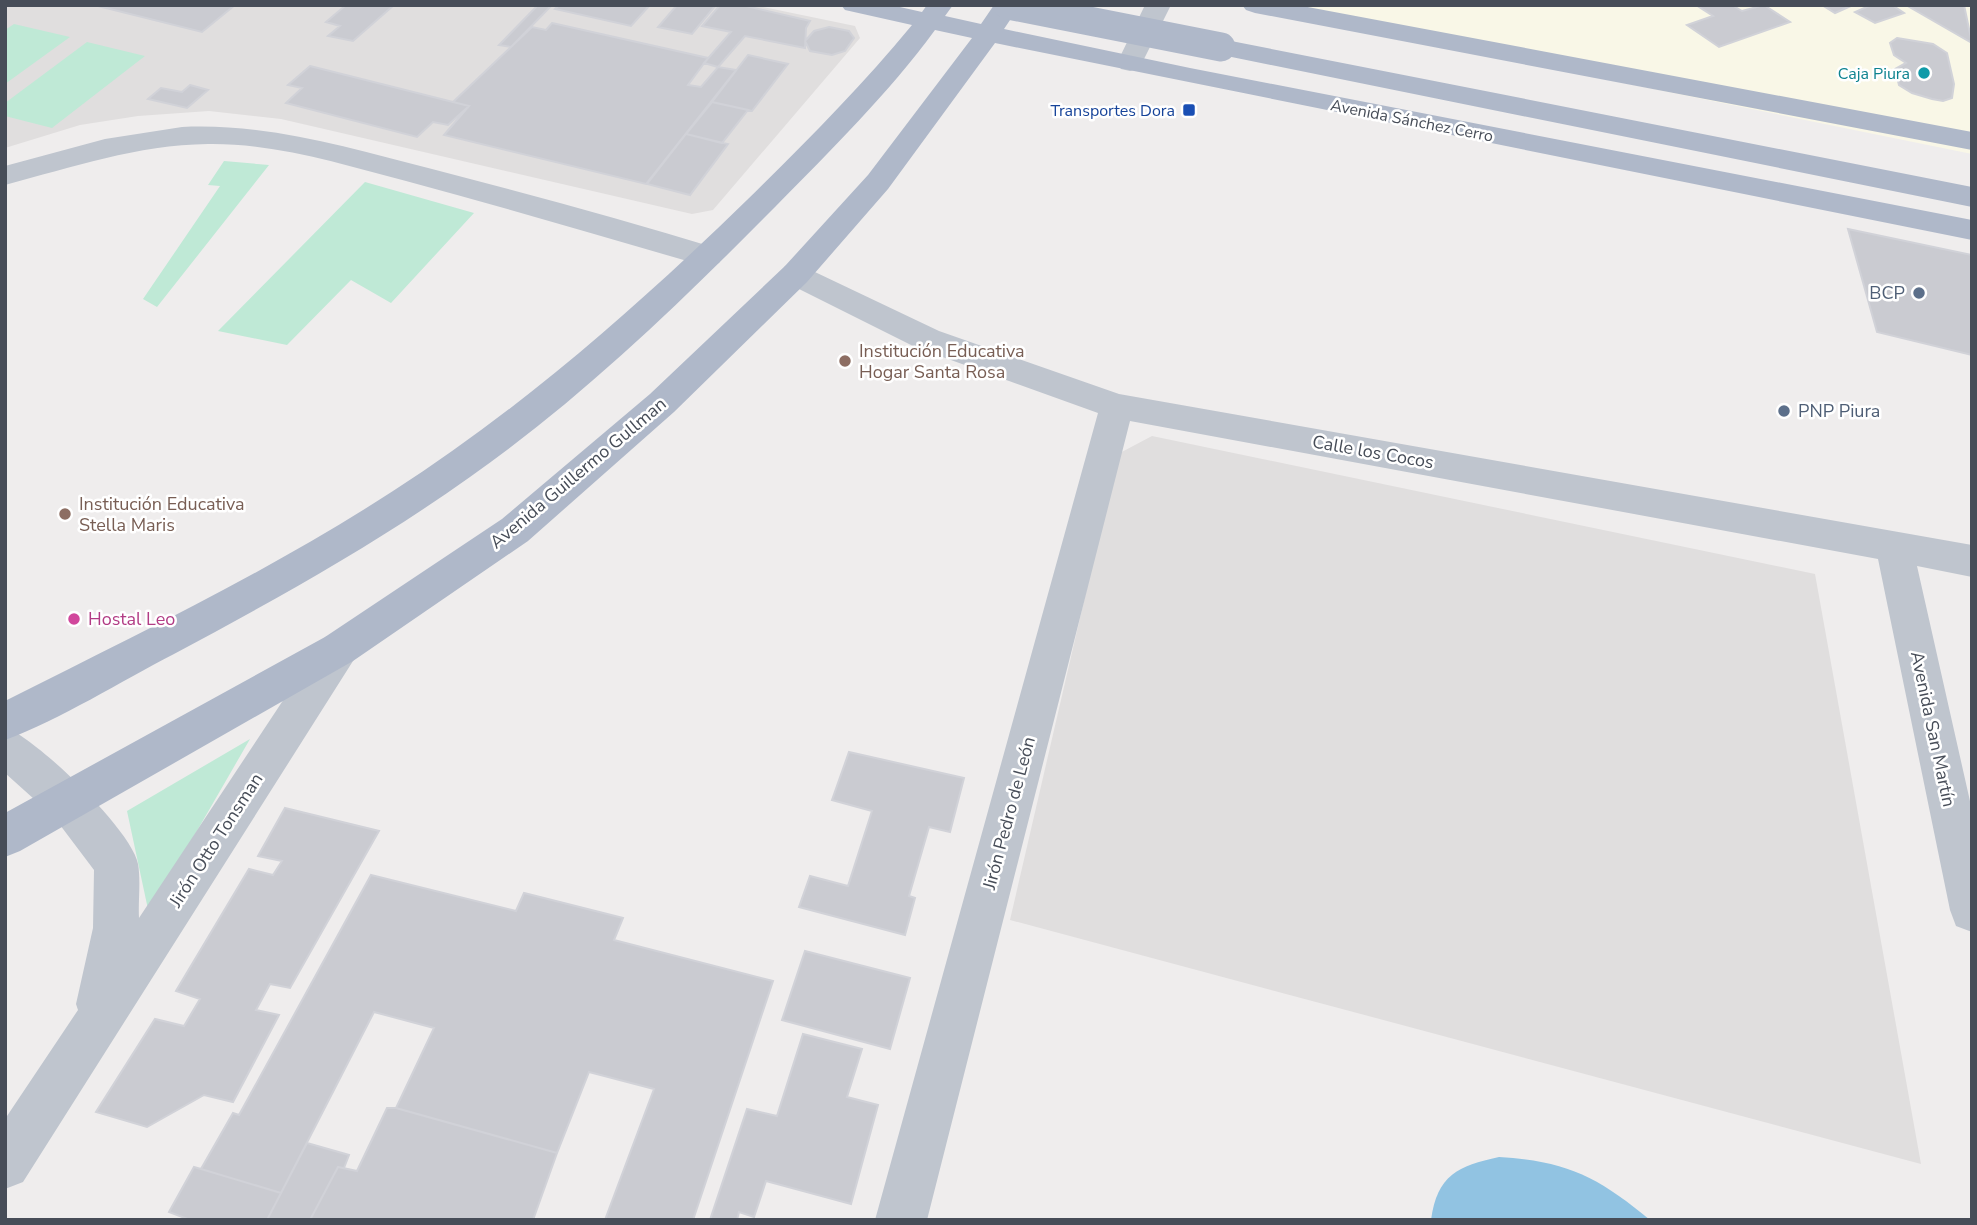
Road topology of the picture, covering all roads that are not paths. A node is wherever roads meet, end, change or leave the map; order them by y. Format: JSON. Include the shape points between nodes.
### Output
{"nodes":[{"id":1,"x":853,"y":5,"type":"edge"},
{"id":2,"x":1115,"y":5,"type":"edge"},
{"id":3,"x":1158,"y":5,"type":"edge"},
{"id":4,"x":1255,"y":5,"type":"edge"},
{"id":5,"x":934,"y":13,"type":"edge"},
{"id":6,"x":1001,"y":14,"type":"edge"},
{"id":7,"x":1225,"y":37,"type":"junction"},
{"id":8,"x":1130,"y":63,"type":"junction"},
{"id":9,"x":1972,"y":141,"type":"edge"},
{"id":10,"x":1958,"y":168,"type":"dead end"},
{"id":11,"x":5,"y":176,"type":"edge"},
{"id":12,"x":1972,"y":197,"type":"edge"},
{"id":13,"x":1972,"y":230,"type":"edge"},
{"id":14,"x":708,"y":256,"type":"junction"},
{"id":15,"x":796,"y":274,"type":"junction"},
{"id":16,"x":1116,"y":405,"type":"junction"},
{"id":17,"x":1894,"y":548,"type":"junction"},
{"id":18,"x":1972,"y":561,"type":"edge"},
{"id":19,"x":339,"y":649,"type":"junction"},
{"id":20,"x":5,"y":722,"type":"edge"},
{"id":21,"x":5,"y":746,"type":"edge"},
{"id":22,"x":69,"y":803,"type":"junction"},
{"id":23,"x":5,"y":836,"type":"edge"},
{"id":24,"x":1972,"y":910,"type":"edge"},
{"id":25,"x":93,"y":1030,"type":"junction"},
{"id":26,"x":5,"y":1164,"type":"edge"},
{"id":27,"x":901,"y":1220,"type":"edge"}],
"edges":[{"from":1,"to":5,"type":"main road","name":"Avenida Sánchez Cerro"},
{"from":2,"to":7,"type":"main road","name":"Avenida Sánchez Cerro"},
{"from":3,"to":8,"type":"street"},
{"from":4,"to":9,"type":"main road"},
{"from":5,"to":6,"type":"main road","name":"Avenida Sánchez Cerro"},
{"from":5,"to":14,"type":"main road","via":[[804,159]]},
{"from":6,"to":7,"type":"main road","name":"Avenida Sánchez Cerro","bridge":true},
{"from":6,"to":8,"type":"main road","name":"Avenida Sánchez Cerro"},
{"from":6,"to":15,"type":"main road","name":"Avenida Guillermo Gullman","via":[[878,182]]},
{"from":7,"to":10,"type":"main road","name":"Avenida Sánchez Cerro"},
{"from":7,"to":12,"type":"main road","name":"Avenida Sánchez Cerro"},
{"from":8,"to":13,"type":"main road","name":"Avenida Sánchez Cerro"},
{"from":11,"to":14,"type":"street","via":[[144,139],[209,135],[281,140],[600,221]]},
{"from":14,"to":20,"type":"main road","via":[[586,366],[458,467],[282,578]]},
{"from":15,"to":16,"type":"street","name":"Calle los Cocos","via":[[927,339]]},
{"from":15,"to":19,"type":"main road","name":"Avenida Guillermo Gullman","via":[[662,403],[515,530]]},
{"from":16,"to":17,"type":"street","name":"Calle los Cocos"},
{"from":16,"to":27,"type":"street","name":"Jirón Pedro de León"},
{"from":17,"to":18,"type":"street","name":"Calle los Cocos"},
{"from":17,"to":24,"type":"street","name":"Avenida San Martín"},
{"from":19,"to":22,"type":"main road","name":"Avenida Guillermo Gullman"},
{"from":19,"to":25,"type":"street","name":"Jirón Otto Tonsman"},
{"from":21,"to":22,"type":"street","name":"Jirón Otto Tonsman"},
{"from":22,"to":23,"type":"main road","name":"Avenida Guillermo Gullman"},
{"from":22,"to":25,"type":"street","name":"Jirón Otto Tonsman","via":[[116,863],[116,928]]},
{"from":25,"to":26,"type":"street","name":"Jirón Otto Tonsman"}]}
